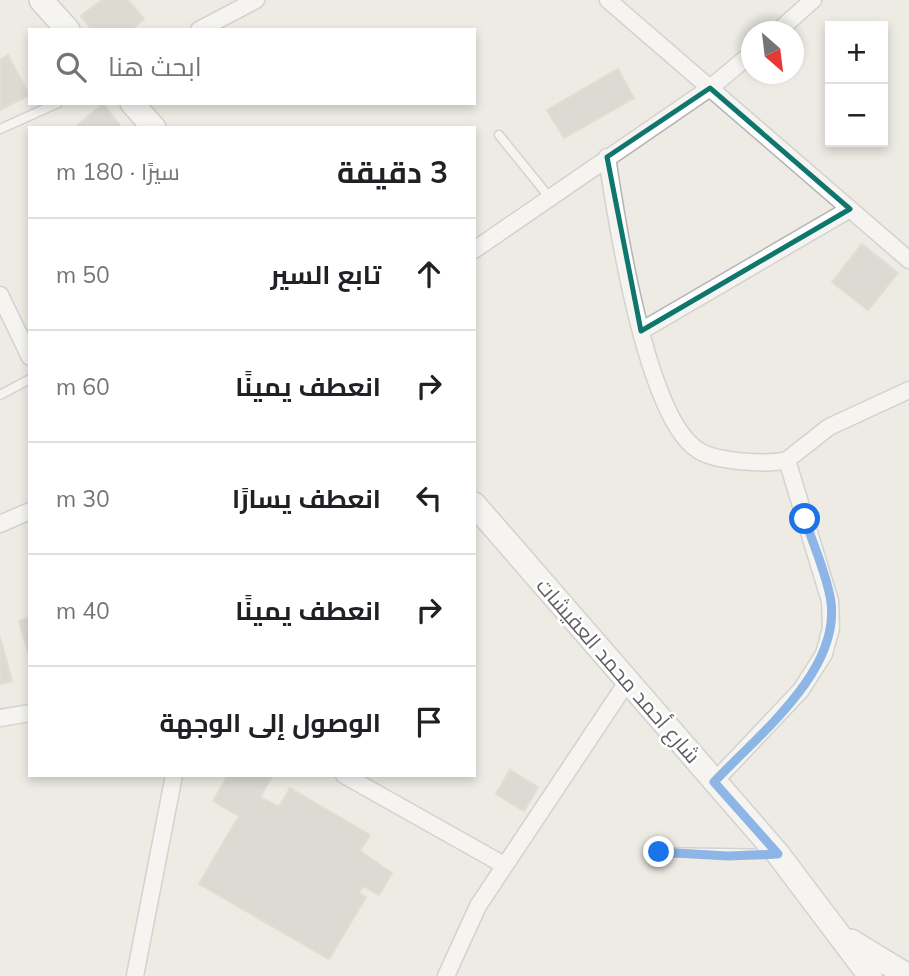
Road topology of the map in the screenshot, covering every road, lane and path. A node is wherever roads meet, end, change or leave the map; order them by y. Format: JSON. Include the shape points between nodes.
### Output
{"nodes":[{"id":1,"x":41,"y":0,"type":"edge"},
{"id":2,"x":256,"y":0,"type":"edge"},
{"id":3,"x":608,"y":0,"type":"edge"},
{"id":4,"x":813,"y":0,"type":"edge"},
{"id":5,"x":789,"y":21,"type":"edge"},
{"id":6,"x":66,"y":28,"type":"edge"},
{"id":7,"x":203,"y":28,"type":"edge"},
{"id":8,"x":741,"y":62,"type":"edge"},
{"id":9,"x":710,"y":88,"type":"junction"},
{"id":10,"x":54,"y":105,"type":"edge"},
{"id":11,"x":134,"y":105,"type":"edge"},
{"id":12,"x":152,"y":126,"type":"edge"},
{"id":13,"x":0,"y":129,"type":"edge"},
{"id":14,"x":499,"y":135,"type":"dead end"},
{"id":15,"x":607,"y":157,"type":"junction"},
{"id":16,"x":550,"y":198,"type":"junction"},
{"id":17,"x":850,"y":209,"type":"junction"},
{"id":18,"x":476,"y":249,"type":"edge"},
{"id":19,"x":909,"y":260,"type":"edge"},
{"id":20,"x":0,"y":295,"type":"edge"},
{"id":21,"x":641,"y":331,"type":"junction"},
{"id":22,"x":28,"y":353,"type":"edge"},
{"id":23,"x":28,"y":380,"type":"edge"},
{"id":24,"x":909,"y":390,"type":"edge"},
{"id":25,"x":0,"y":395,"type":"edge"},
{"id":26,"x":787,"y":460,"type":"junction"},
{"id":27,"x":476,"y":506,"type":"edge"},
{"id":28,"x":28,"y":512,"type":"edge"},
{"id":29,"x":0,"y":524,"type":"edge"},
{"id":30,"x":627,"y":682,"type":"junction"},
{"id":31,"x":28,"y":713,"type":"edge"},
{"id":32,"x":0,"y":718,"type":"edge"},
{"id":33,"x":174,"y":777,"type":"edge"},
{"id":34,"x":350,"y":777,"type":"edge"},
{"id":35,"x":714,"y":782,"type":"junction"},
{"id":36,"x":659,"y":852,"type":"dead end"},
{"id":37,"x":778,"y":854,"type":"junction"},
{"id":38,"x":504,"y":865,"type":"junction"},
{"id":39,"x":842,"y":936,"type":"junction"},
{"id":40,"x":135,"y":976,"type":"edge"},
{"id":41,"x":446,"y":976,"type":"edge"},
{"id":42,"x":870,"y":976,"type":"edge"},
{"id":43,"x":908,"y":976,"type":"edge"}],
"edges":[{"from":1,"to":6,"type":"street"},
{"from":2,"to":7,"type":"street"},
{"from":3,"to":9,"type":"street"},
{"from":4,"to":5,"type":"street"},
{"from":8,"to":9,"type":"street"},
{"from":9,"to":15,"type":"street"},
{"from":9,"to":17,"type":"street"},
{"from":10,"to":13,"type":"lane"},
{"from":11,"to":12,"type":"street"},
{"from":14,"to":16,"type":"lane"},
{"from":15,"to":16,"type":"street"},
{"from":15,"to":21,"type":"street"},
{"from":16,"to":18,"type":"street"},
{"from":17,"to":19,"type":"street"},
{"from":17,"to":21,"type":"street"},
{"from":20,"to":22,"type":"street"},
{"from":21,"to":26,"type":"street","via":[[674,420],[699,451],[734,460]]},
{"from":23,"to":25,"type":"lane"},
{"from":24,"to":26,"type":"street","via":[[829,427]]},
{"from":26,"to":35,"type":"street","via":[[831,601],[831,628],[824,654],[800,690]]},
{"from":27,"to":30,"type":"street","name":"شارع أحمد محمد العفيشات"},
{"from":28,"to":29,"type":"street"},
{"from":30,"to":35,"type":"street","name":"شارع أحمد محمد العفيشات"},
{"from":30,"to":38,"type":"street"},
{"from":31,"to":32,"type":"street"},
{"from":33,"to":40,"type":"street"},
{"from":34,"to":38,"type":"street"},
{"from":35,"to":37,"type":"street","name":"شارع أحمد محمد العفيشات"},
{"from":36,"to":37,"type":"lane"},
{"from":37,"to":39,"type":"street","name":"شارع أحمد محمد العفيشات"},
{"from":38,"to":41,"type":"street","via":[[478,906]]},
{"from":39,"to":42,"type":"street","name":"شارع أحمد محمد العفيشات"},
{"from":39,"to":43,"type":"street","name":"شارع أحمد محمد العفيشات"}]}
